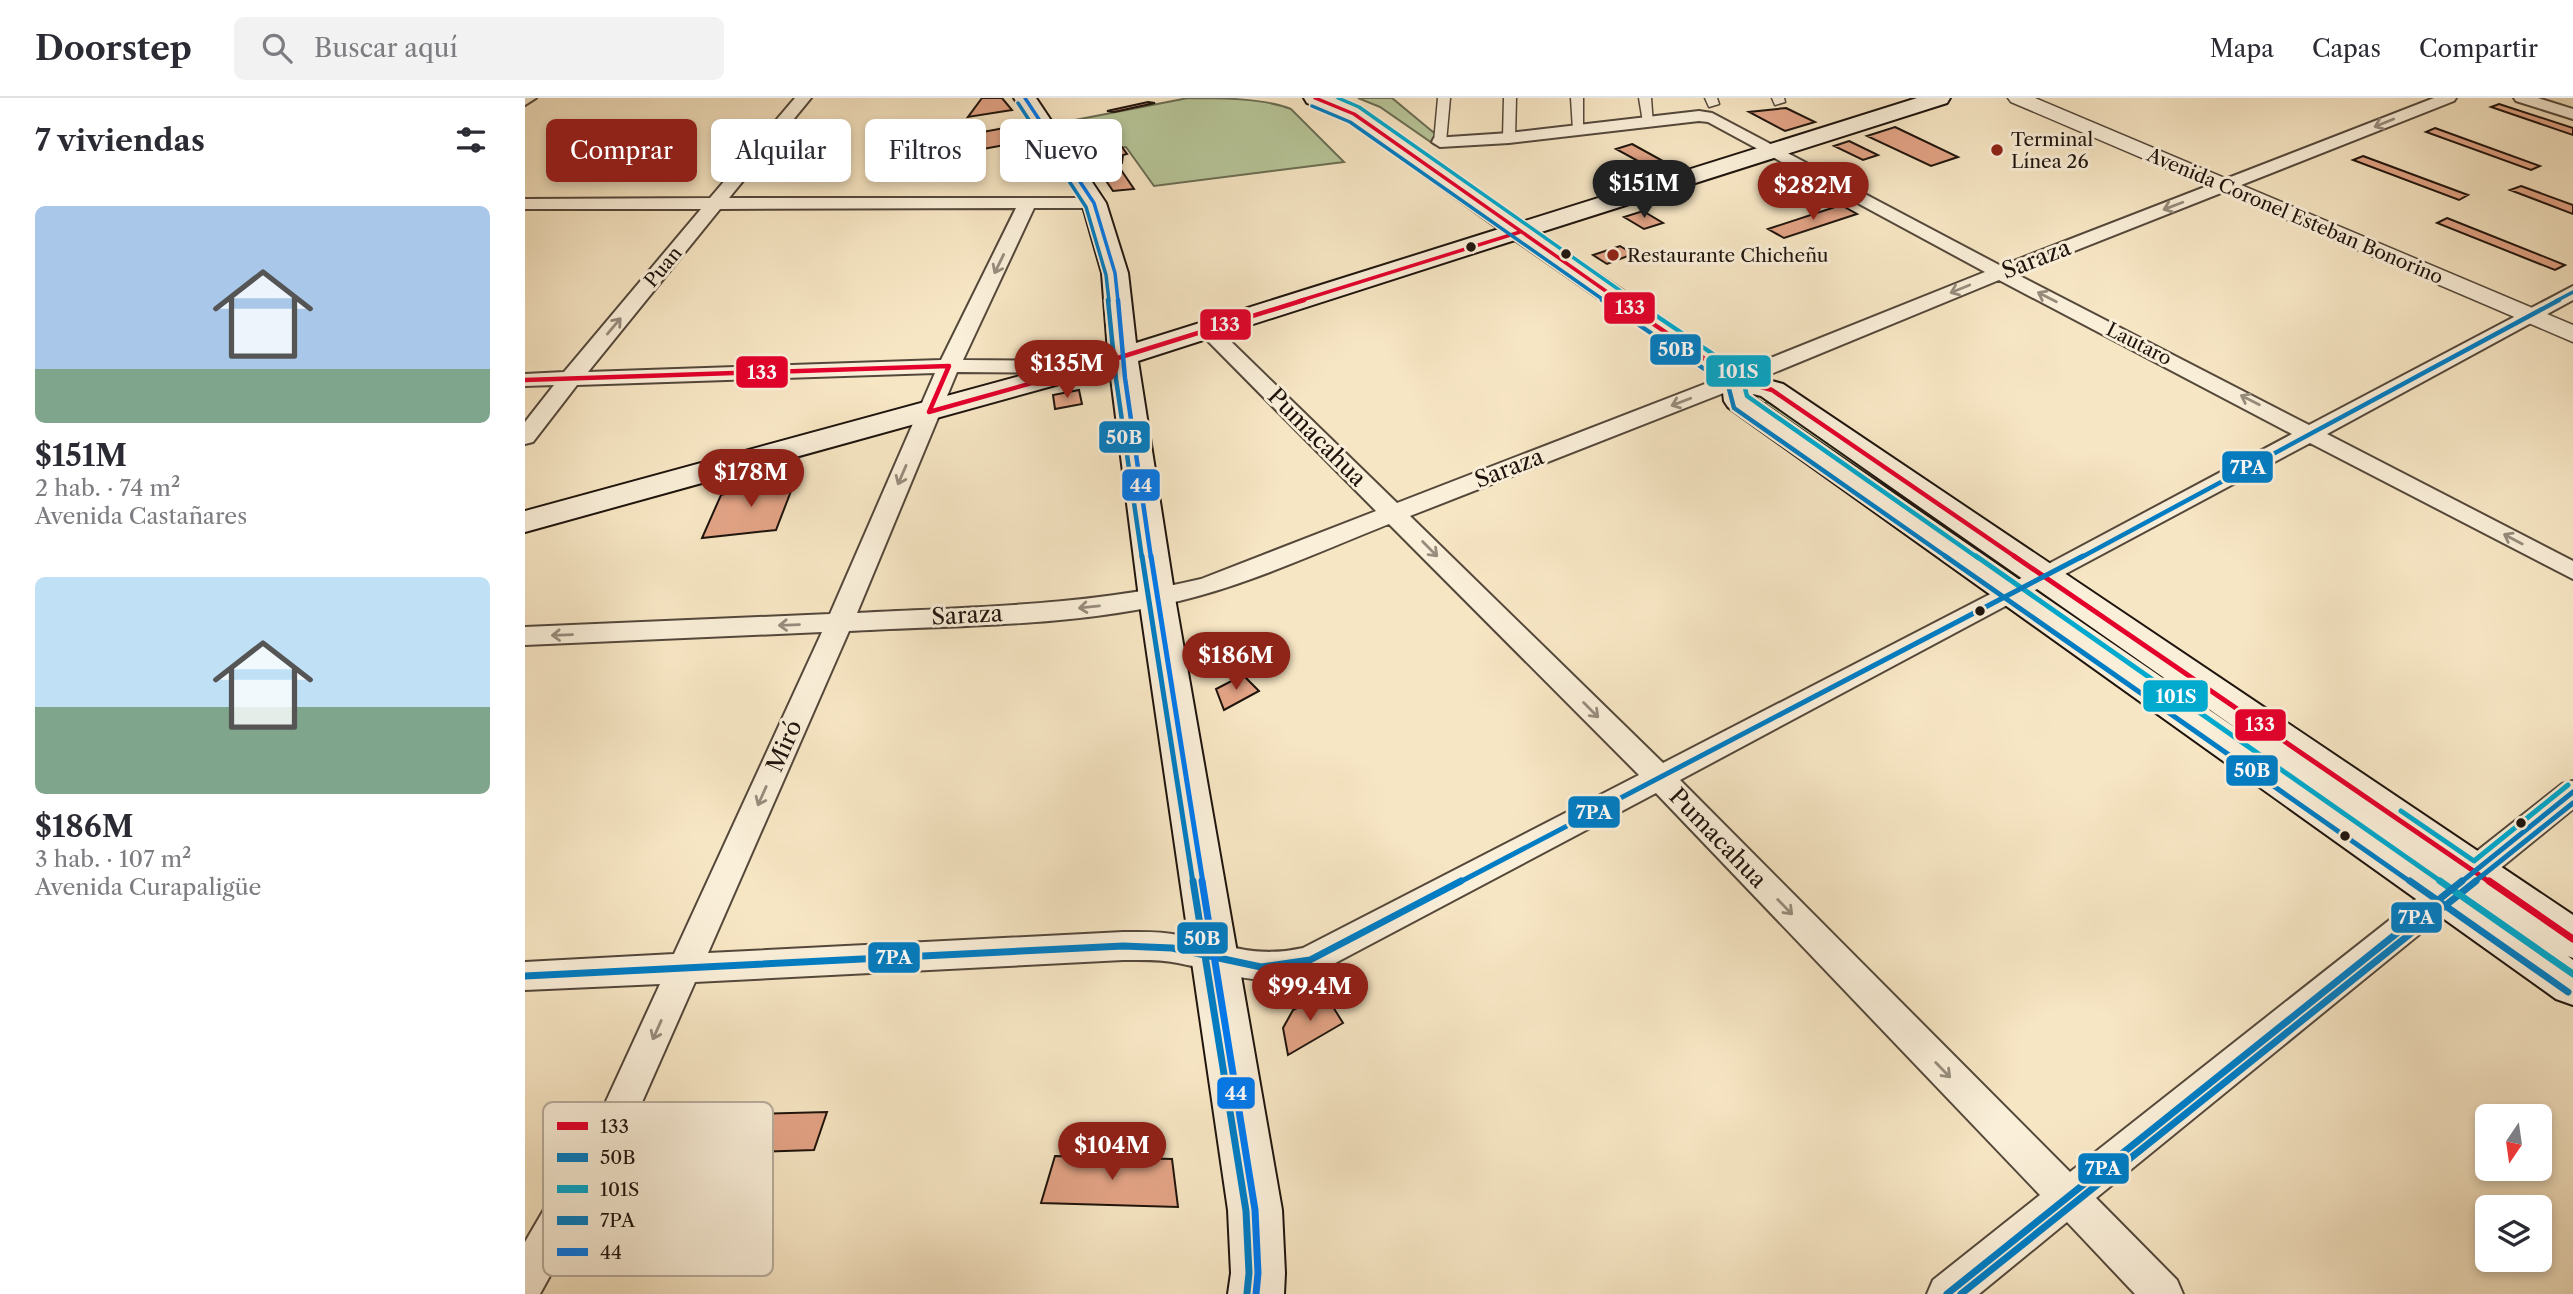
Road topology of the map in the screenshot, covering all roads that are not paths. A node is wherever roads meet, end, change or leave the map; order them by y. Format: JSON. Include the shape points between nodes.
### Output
{"nodes":[{"id":1,"x":803,"y":98,"type":"edge"},
{"id":2,"x":1024,"y":98,"type":"edge"},
{"id":3,"x":1315,"y":98,"type":"edge"},
{"id":4,"x":1444,"y":98,"type":"edge"},
{"id":5,"x":1510,"y":98,"type":"edge"},
{"id":6,"x":1577,"y":98,"type":"edge"},
{"id":7,"x":1645,"y":98,"type":"edge"},
{"id":8,"x":1939,"y":98,"type":"edge"},
{"id":9,"x":2018,"y":98,"type":"edge"},
{"id":10,"x":2448,"y":98,"type":"edge"},
{"id":11,"x":2522,"y":98,"type":"edge"},
{"id":12,"x":1710,"y":106,"type":"edge"},
{"id":13,"x":2573,"y":114,"type":"edge"},
{"id":14,"x":1649,"y":122,"type":"junction"},
{"id":15,"x":1579,"y":130,"type":"junction"},
{"id":16,"x":1509,"y":138,"type":"junction"},
{"id":17,"x":1440,"y":142,"type":"joint"},
{"id":18,"x":1772,"y":150,"type":"junction"},
{"id":19,"x":2224,"y":187,"type":"junction"},
{"id":20,"x":1028,"y":202,"type":"junction"},
{"id":21,"x":1094,"y":202,"type":"junction"},
{"id":22,"x":717,"y":203,"type":"junction"},
{"id":23,"x":525,"y":204,"type":"edge"},
{"id":24,"x":1520,"y":232,"type":"junction"},
{"id":25,"x":2000,"y":272,"type":"junction"},
{"id":26,"x":2573,"y":292,"type":"edge"},
{"id":27,"x":2528,"y":315,"type":"junction"},
{"id":28,"x":1207,"y":329,"type":"junction"},
{"id":29,"x":2573,"y":334,"type":"edge"},
{"id":30,"x":1124,"y":356,"type":"junction"},
{"id":31,"x":949,"y":366,"type":"junction"},
{"id":32,"x":1089,"y":367,"type":"junction"},
{"id":33,"x":571,"y":378,"type":"junction"},
{"id":34,"x":525,"y":380,"type":"edge"},
{"id":35,"x":1736,"y":380,"type":"junction"},
{"id":36,"x":929,"y":412,"type":"junction"},
{"id":37,"x":2310,"y":432,"type":"junction"},
{"id":38,"x":525,"y":437,"type":"edge"},
{"id":39,"x":1393,"y":512,"type":"junction"},
{"id":40,"x":525,"y":522,"type":"edge"},
{"id":41,"x":2573,"y":571,"type":"edge"},
{"id":42,"x":2030,"y":584,"type":"junction"},
{"id":43,"x":1157,"y":598,"type":"junction"},
{"id":44,"x":839,"y":623,"type":"junction"},
{"id":45,"x":525,"y":636,"type":"edge"},
{"id":46,"x":1659,"y":777,"type":"junction"},
{"id":47,"x":2573,"y":792,"type":"edge"},
{"id":48,"x":2460,"y":883,"type":"junction"},
{"id":49,"x":2573,"y":939,"type":"edge"},
{"id":50,"x":1216,"y":960,"type":"junction"},
{"id":51,"x":685,"y":968,"type":"junction"},
{"id":52,"x":525,"y":976,"type":"edge"},
{"id":53,"x":2573,"y":985,"type":"edge"},
{"id":54,"x":624,"y":1102,"type":"edge"},
{"id":55,"x":2068,"y":1199,"type":"junction"},
{"id":56,"x":543,"y":1249,"type":"edge"},
{"id":57,"x":525,"y":1281,"type":"edge"},
{"id":58,"x":1256,"y":1294,"type":"edge"},
{"id":59,"x":1947,"y":1294,"type":"edge"},
{"id":60,"x":2163,"y":1294,"type":"edge"}],
"edges":[{"from":1,"to":22,"type":"street","name":"Puan"},
{"from":2,"to":21,"type":"main road"},
{"from":3,"to":24,"type":"main road","via":[[1354,114]]},
{"from":4,"to":17,"type":"street"},
{"from":5,"to":16,"type":"street"},
{"from":6,"to":15,"type":"street"},
{"from":7,"to":14,"type":"street"},
{"from":8,"to":18,"type":"main road"},
{"from":9,"to":19,"type":"street","name":"Avenida Coronel Esteban Bonorino"},
{"from":10,"to":19,"type":"street","name":"Saraza","one_way":true},
{"from":11,"to":13,"type":"street"},
{"from":12,"to":14,"type":"street"},
{"from":12,"to":18,"type":"street","name":"Lautaro"},
{"from":14,"to":15,"type":"street"},
{"from":15,"to":16,"type":"street"},
{"from":16,"to":17,"type":"street"},
{"from":18,"to":24,"type":"main road"},
{"from":18,"to":25,"type":"street","name":"Lautaro"},
{"from":19,"to":25,"type":"street","name":"Saraza","one_way":true},
{"from":19,"to":27,"type":"street","name":"Avenida Coronel Esteban Bonorino"},
{"from":20,"to":21,"type":"street"},
{"from":20,"to":22,"type":"street"},
{"from":20,"to":31,"type":"street","name":"Miró","one_way":true},
{"from":21,"to":30,"type":"main road","via":[[1115,273]]},
{"from":22,"to":23,"type":"street"},
{"from":33,"to":22,"type":"street","name":"Puan","one_way":true},
{"from":24,"to":28,"type":"main road"},
{"from":24,"to":35,"type":"main road"},
{"from":25,"to":35,"type":"street","name":"Saraza","one_way":true},
{"from":37,"to":25,"type":"street","name":"Lautaro","one_way":true},
{"from":26,"to":27,"type":"street"},
{"from":27,"to":29,"type":"street","name":"Avenida Coronel Esteban Bonorino"},
{"from":27,"to":37,"type":"street"},
{"from":28,"to":30,"type":"main road"},
{"from":28,"to":39,"type":"street","name":"Pumacahua"},
{"from":30,"to":32,"type":"main road"},
{"from":30,"to":43,"type":"main road"},
{"from":31,"to":32,"type":"street"},
{"from":31,"to":33,"type":"street"},
{"from":31,"to":36,"type":"street","name":"Miró"},
{"from":32,"to":36,"type":"main road"},
{"from":33,"to":34,"type":"street"},
{"from":33,"to":38,"type":"street","name":"Puan"},
{"from":35,"to":39,"type":"street","name":"Saraza","one_way":true},
{"from":35,"to":42,"type":"main road","via":[[1772,390]]},
{"from":36,"to":40,"type":"main road"},
{"from":36,"to":44,"type":"street","name":"Miró","one_way":true},
{"from":41,"to":37,"type":"street","name":"Lautaro","one_way":true},
{"from":37,"to":42,"type":"street"},
{"from":39,"to":43,"type":"street","name":"Saraza","via":[[1209,584]]},
{"from":39,"to":46,"type":"street","name":"Pumacahua","one_way":true},
{"from":42,"to":46,"type":"street"},
{"from":42,"to":48,"type":"main road"},
{"from":43,"to":44,"type":"street","name":"Saraza","one_way":true,"via":[[1086,608]]},
{"from":43,"to":50,"type":"main road"},
{"from":44,"to":45,"type":"street","name":"Saraza","one_way":true},
{"from":44,"to":51,"type":"street","name":"Miró","one_way":true},
{"from":46,"to":50,"type":"street","via":[[1310,960],[1280,968]]},
{"from":46,"to":55,"type":"street","name":"Pumacahua","one_way":true},
{"from":47,"to":48,"type":"street"},
{"from":48,"to":49,"type":"main road"},
{"from":48,"to":53,"type":"main road"},
{"from":48,"to":55,"type":"street"},
{"from":50,"to":51,"type":"street","via":[[1187,950],[1123,946]]},
{"from":50,"to":58,"type":"main road","via":[[1255,1210]]},
{"from":51,"to":52,"type":"street"},
{"from":51,"to":54,"type":"street","name":"Miró","one_way":true},
{"from":55,"to":59,"type":"street"},
{"from":55,"to":60,"type":"street","name":"Pumacahua"},
{"from":56,"to":57,"type":"street","name":"Miró","one_way":true}]}
